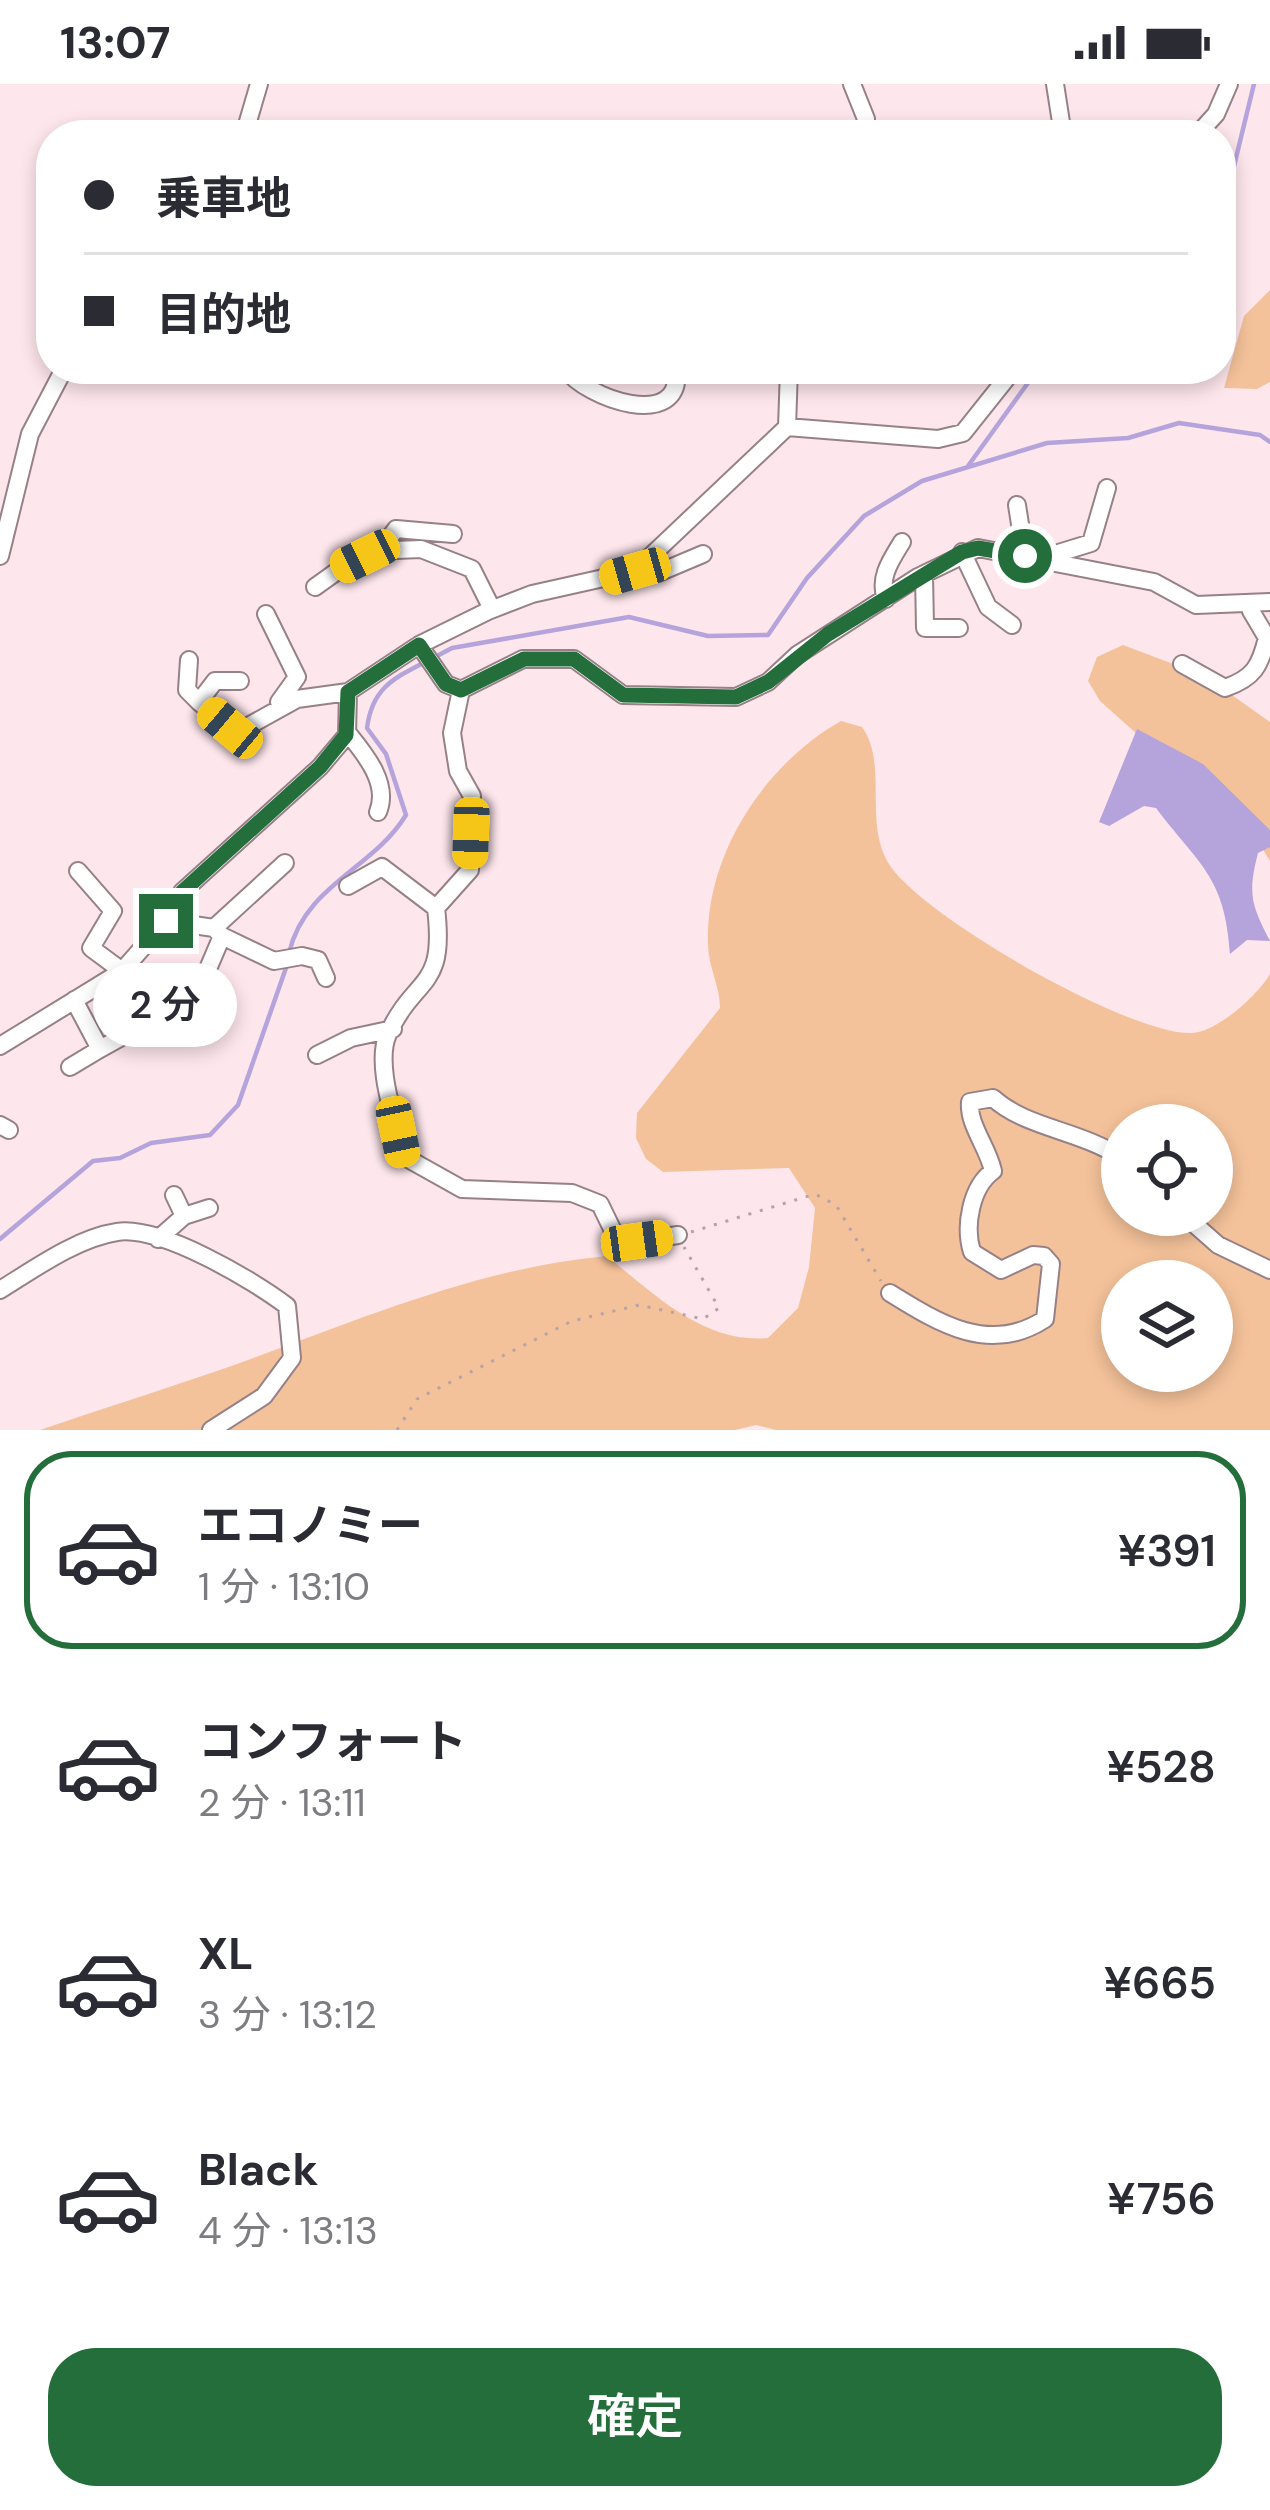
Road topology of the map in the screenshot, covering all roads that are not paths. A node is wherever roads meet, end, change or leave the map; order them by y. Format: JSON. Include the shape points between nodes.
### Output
{"nodes":[{"id":1,"x":852,"y":84,"type":"edge"},
{"id":2,"x":1055,"y":84,"type":"edge"},
{"id":3,"x":1229,"y":84,"type":"edge"},
{"id":4,"x":256,"y":85,"type":"edge"},
{"id":5,"x":248,"y":120,"type":"edge"},
{"id":6,"x":866,"y":120,"type":"edge"},
{"id":7,"x":1061,"y":120,"type":"edge"},
{"id":8,"x":1210,"y":120,"type":"edge"},
{"id":9,"x":56,"y":384,"type":"edge"},
{"id":10,"x":577,"y":384,"type":"edge"},
{"id":11,"x":672,"y":384,"type":"edge"},
{"id":12,"x":789,"y":384,"type":"edge"},
{"id":13,"x":1002,"y":384,"type":"edge"},
{"id":14,"x":787,"y":427,"type":"junction"},
{"id":15,"x":1106,"y":488,"type":"dead end"},
{"id":16,"x":1017,"y":505,"type":"dead end"},
{"id":17,"x":453,"y":534,"type":"dead end"},
{"id":18,"x":902,"y":542,"type":"dead end"},
{"id":19,"x":390,"y":547,"type":"junction"},
{"id":20,"x":962,"y":552,"type":"junction"},
{"id":21,"x":703,"y":554,"type":"dead end"},
{"id":22,"x":0,"y":556,"type":"edge"},
{"id":23,"x":1032,"y":558,"type":"junction"},
{"id":24,"x":635,"y":571,"type":"junction"},
{"id":25,"x":924,"y":574,"type":"junction"},
{"id":26,"x":315,"y":587,"type":"dead end"},
{"id":27,"x":886,"y":598,"type":"junction"},
{"id":28,"x":1262,"y":603,"type":"edge"},
{"id":29,"x":492,"y":609,"type":"junction"},
{"id":30,"x":266,"y":614,"type":"dead end"},
{"id":31,"x":1012,"y":625,"type":"dead end"},
{"id":32,"x":959,"y":628,"type":"dead end"},
{"id":33,"x":425,"y":656,"type":"junction"},
{"id":34,"x":189,"y":660,"type":"dead end"},
{"id":35,"x":1182,"y":664,"type":"dead end"},
{"id":36,"x":240,"y":681,"type":"dead end"},
{"id":37,"x":461,"y":690,"type":"junction"},
{"id":38,"x":348,"y":692,"type":"junction"},
{"id":39,"x":199,"y":702,"type":"junction"},
{"id":40,"x":274,"y":713,"type":"junction"},
{"id":41,"x":347,"y":732,"type":"junction"},
{"id":42,"x":379,"y":812,"type":"dead end"},
{"id":43,"x":285,"y":862,"type":"dead end"},
{"id":44,"x":78,"y":872,"type":"dead end"},
{"id":45,"x":348,"y":886,"type":"dead end"},
{"id":46,"x":436,"y":908,"type":"junction"},
{"id":47,"x":166,"y":921,"type":"junction"},
{"id":48,"x":218,"y":932,"type":"junction"},
{"id":49,"x":122,"y":971,"type":"junction"},
{"id":50,"x":326,"y":978,"type":"dead end"},
{"id":51,"x":74,"y":1000,"type":"junction"},
{"id":52,"x":193,"y":1004,"type":"dead end"},
{"id":53,"x":161,"y":1015,"type":"dead end"},
{"id":54,"x":392,"y":1029,"type":"junction"},
{"id":55,"x":0,"y":1046,"type":"edge"},
{"id":56,"x":100,"y":1049,"type":"junction"},
{"id":57,"x":317,"y":1055,"type":"dead end"},
{"id":58,"x":70,"y":1067,"type":"dead end"},
{"id":59,"x":1101,"y":1146,"type":"edge"},
{"id":60,"x":174,"y":1195,"type":"dead end"},
{"id":61,"x":208,"y":1208,"type":"dead end"},
{"id":62,"x":184,"y":1216,"type":"junction"},
{"id":63,"x":678,"y":1235,"type":"road end"},
{"id":64,"x":1208,"y":1236,"type":"edge"},
{"id":65,"x":158,"y":1239,"type":"junction"},
{"id":66,"x":1270,"y":1270,"type":"edge"},
{"id":67,"x":0,"y":1290,"type":"edge"},
{"id":68,"x":890,"y":1293,"type":"road end"},
{"id":69,"x":211,"y":1430,"type":"edge"}],
"edges":[{"from":1,"to":6,"type":"street"},
{"from":2,"to":7,"type":"street"},
{"from":3,"to":8,"type":"street"},
{"from":4,"to":5,"type":"street"},
{"from":9,"to":22,"type":"street","via":[[31,434]]},
{"from":10,"to":11,"type":"street","via":[[645,406],[658,405]]},
{"from":12,"to":14,"type":"street"},
{"from":13,"to":14,"type":"street","via":[[963,433],[938,439]]},
{"from":14,"to":24,"type":"street"},
{"from":15,"to":23,"type":"street","via":[[1091,543]]},
{"from":16,"to":23,"type":"street"},
{"from":17,"to":19,"type":"street","via":[[396,530],[388,534]]},
{"from":18,"to":27,"type":"street","via":[[887,567]]},
{"from":19,"to":26,"type":"street"},
{"from":19,"to":29,"type":"street","via":[[422,549],[472,569]]},
{"from":20,"to":23,"type":"street"},
{"from":20,"to":25,"type":"street"},
{"from":20,"to":31,"type":"street","via":[[988,607]]},
{"from":21,"to":24,"type":"street","via":[[658,573]]},
{"from":23,"to":28,"type":"street","via":[[1154,582],[1196,604]]},
{"from":24,"to":29,"type":"street"},
{"from":25,"to":27,"type":"street"},
{"from":25,"to":32,"type":"street","via":[[925,628]]},
{"from":27,"to":37,"type":"street","via":[[736,697],[623,695],[574,659],[524,659]]},
{"from":28,"to":35,"type":"street","via":[[1251,611],[1267,638],[1247,681],[1225,688]]},
{"from":29,"to":33,"type":"street"},
{"from":30,"to":40,"type":"street","via":[[297,676]]},
{"from":33,"to":37,"type":"street"},
{"from":33,"to":38,"type":"street"},
{"from":34,"to":39,"type":"street","via":[[187,690]]},
{"from":36,"to":39,"type":"street","via":[[215,681]]},
{"from":37,"to":46,"type":"street","via":[[452,733],[472,796],[470,871]]},
{"from":38,"to":40,"type":"street","via":[[297,699]]},
{"from":38,"to":41,"type":"street"},
{"from":39,"to":40,"type":"street","via":[[243,730]]},
{"from":41,"to":42,"type":"street","via":[[368,756],[382,791]]},
{"from":41,"to":47,"type":"street","via":[[320,767],[182,892]]},
{"from":43,"to":48,"type":"street"},
{"from":44,"to":49,"type":"street","via":[[113,911],[91,948]]},
{"from":45,"to":46,"type":"street","via":[[382,867]]},
{"from":46,"to":54,"type":"street","via":[[440,961]]},
{"from":47,"to":48,"type":"street"},
{"from":47,"to":49,"type":"street"},
{"from":48,"to":50,"type":"street","via":[[278,960],[318,960]]},
{"from":48,"to":52,"type":"street"},
{"from":49,"to":51,"type":"street"},
{"from":51,"to":55,"type":"street"},
{"from":51,"to":56,"type":"street"},
{"from":53,"to":56,"type":"street"},
{"from":54,"to":57,"type":"street"},
{"from":54,"to":63,"type":"street","via":[[384,1053],[403,1156],[461,1189],[572,1193],[600,1204],[615,1235]]},
{"from":56,"to":58,"type":"street"},
{"from":59,"to":68,"type":"street","via":[[1012,1116],[993,1098],[970,1102],[993,1172],[972,1205],[972,1252],[1001,1270],[1044,1256],[1051,1264],[1045,1319],[997,1338],[934,1320]]},
{"from":60,"to":62,"type":"street"},
{"from":61,"to":62,"type":"street"},
{"from":62,"to":65,"type":"street"},
{"from":64,"to":66,"type":"street"},
{"from":65,"to":67,"type":"street","via":[[117,1232]]},
{"from":65,"to":69,"type":"street","via":[[287,1306],[292,1358],[264,1396]]}]}
